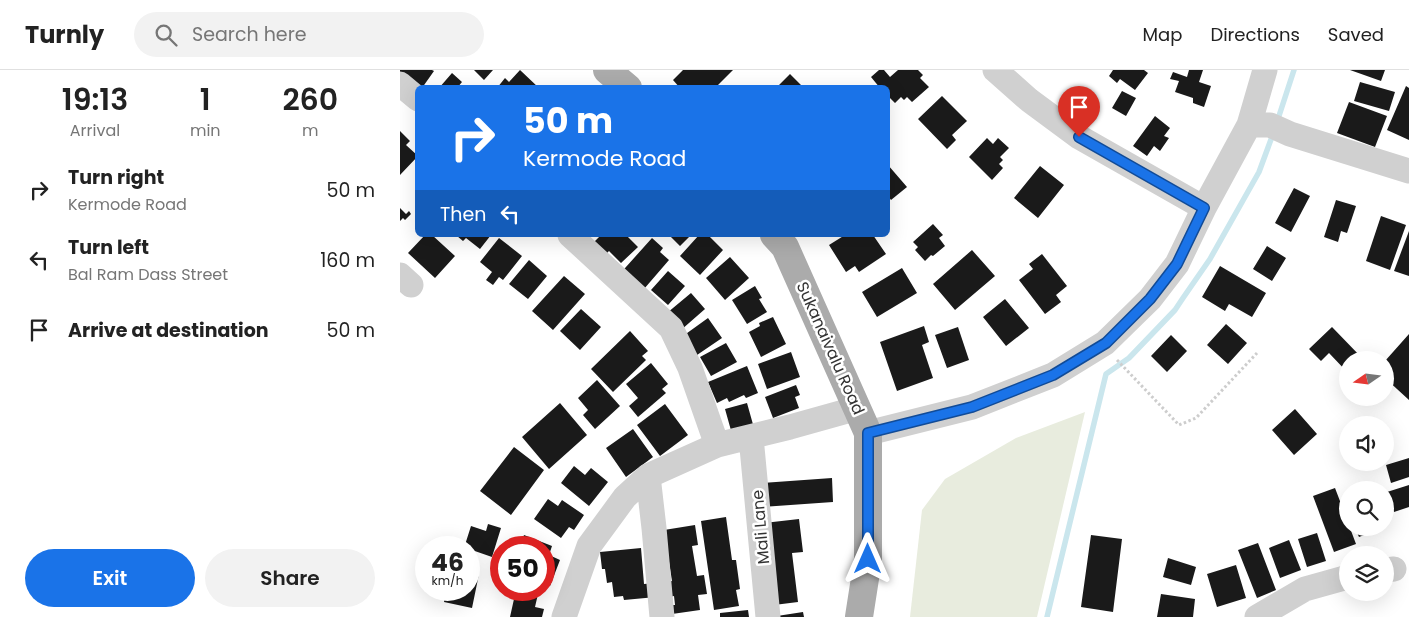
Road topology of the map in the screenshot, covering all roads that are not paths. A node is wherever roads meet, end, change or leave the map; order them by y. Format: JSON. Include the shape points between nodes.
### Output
{"nodes":[{"id":1,"x":607,"y":70,"type":"edge"},
{"id":2,"x":995,"y":70,"type":"edge"},
{"id":3,"x":1265,"y":70,"type":"edge"},
{"id":4,"x":400,"y":84,"type":"edge"},
{"id":5,"x":624,"y":85,"type":"edge"},
{"id":6,"x":415,"y":96,"type":"edge"},
{"id":7,"x":1269,"y":128,"type":"junction"},
{"id":8,"x":1409,"y":172,"type":"edge"},
{"id":9,"x":1204,"y":208,"type":"junction"},
{"id":10,"x":572,"y":237,"type":"edge"},
{"id":11,"x":776,"y":237,"type":"edge"},
{"id":12,"x":858,"y":408,"type":"junction"},
{"id":13,"x":868,"y":433,"type":"junction"},
{"id":14,"x":751,"y":437,"type":"junction"},
{"id":15,"x":717,"y":445,"type":"junction"},
{"id":16,"x":648,"y":476,"type":"junction"},
{"id":17,"x":1339,"y":580,"type":"edge"},
{"id":18,"x":564,"y":617,"type":"edge"},
{"id":19,"x":662,"y":617,"type":"edge"},
{"id":20,"x":768,"y":617,"type":"edge"},
{"id":21,"x":859,"y":617,"type":"edge"},
{"id":22,"x":1257,"y":617,"type":"edge"}],
"edges":[{"from":1,"to":5,"type":"main road"},
{"from":2,"to":9,"type":"street","via":[[1079,137]]},
{"from":3,"to":7,"type":"street"},
{"from":4,"to":6,"type":"street"},
{"from":7,"to":8,"type":"street"},
{"from":7,"to":9,"type":"street"},
{"from":9,"to":13,"type":"street","via":[[1177,264],[1150,299],[1106,343],[1053,375],[972,407]]},
{"from":10,"to":15,"type":"street","via":[[672,328]]},
{"from":11,"to":12,"type":"main road","name":"Sukanaivalu Road","via":[[785,247]]},
{"from":12,"to":13,"type":"main road","name":"Sukanaivalu Road"},
{"from":12,"to":14,"type":"street"},
{"from":13,"to":21,"type":"main road","name":"Sukanaivalu Road","via":[[868,559]]},
{"from":14,"to":15,"type":"street"},
{"from":14,"to":20,"type":"street","name":"Mali Lane"},
{"from":15,"to":16,"type":"street"},
{"from":16,"to":18,"type":"street","via":[[625,496],[589,546]]},
{"from":16,"to":19,"type":"street"},
{"from":17,"to":22,"type":"street","via":[[1305,589]]}]}
